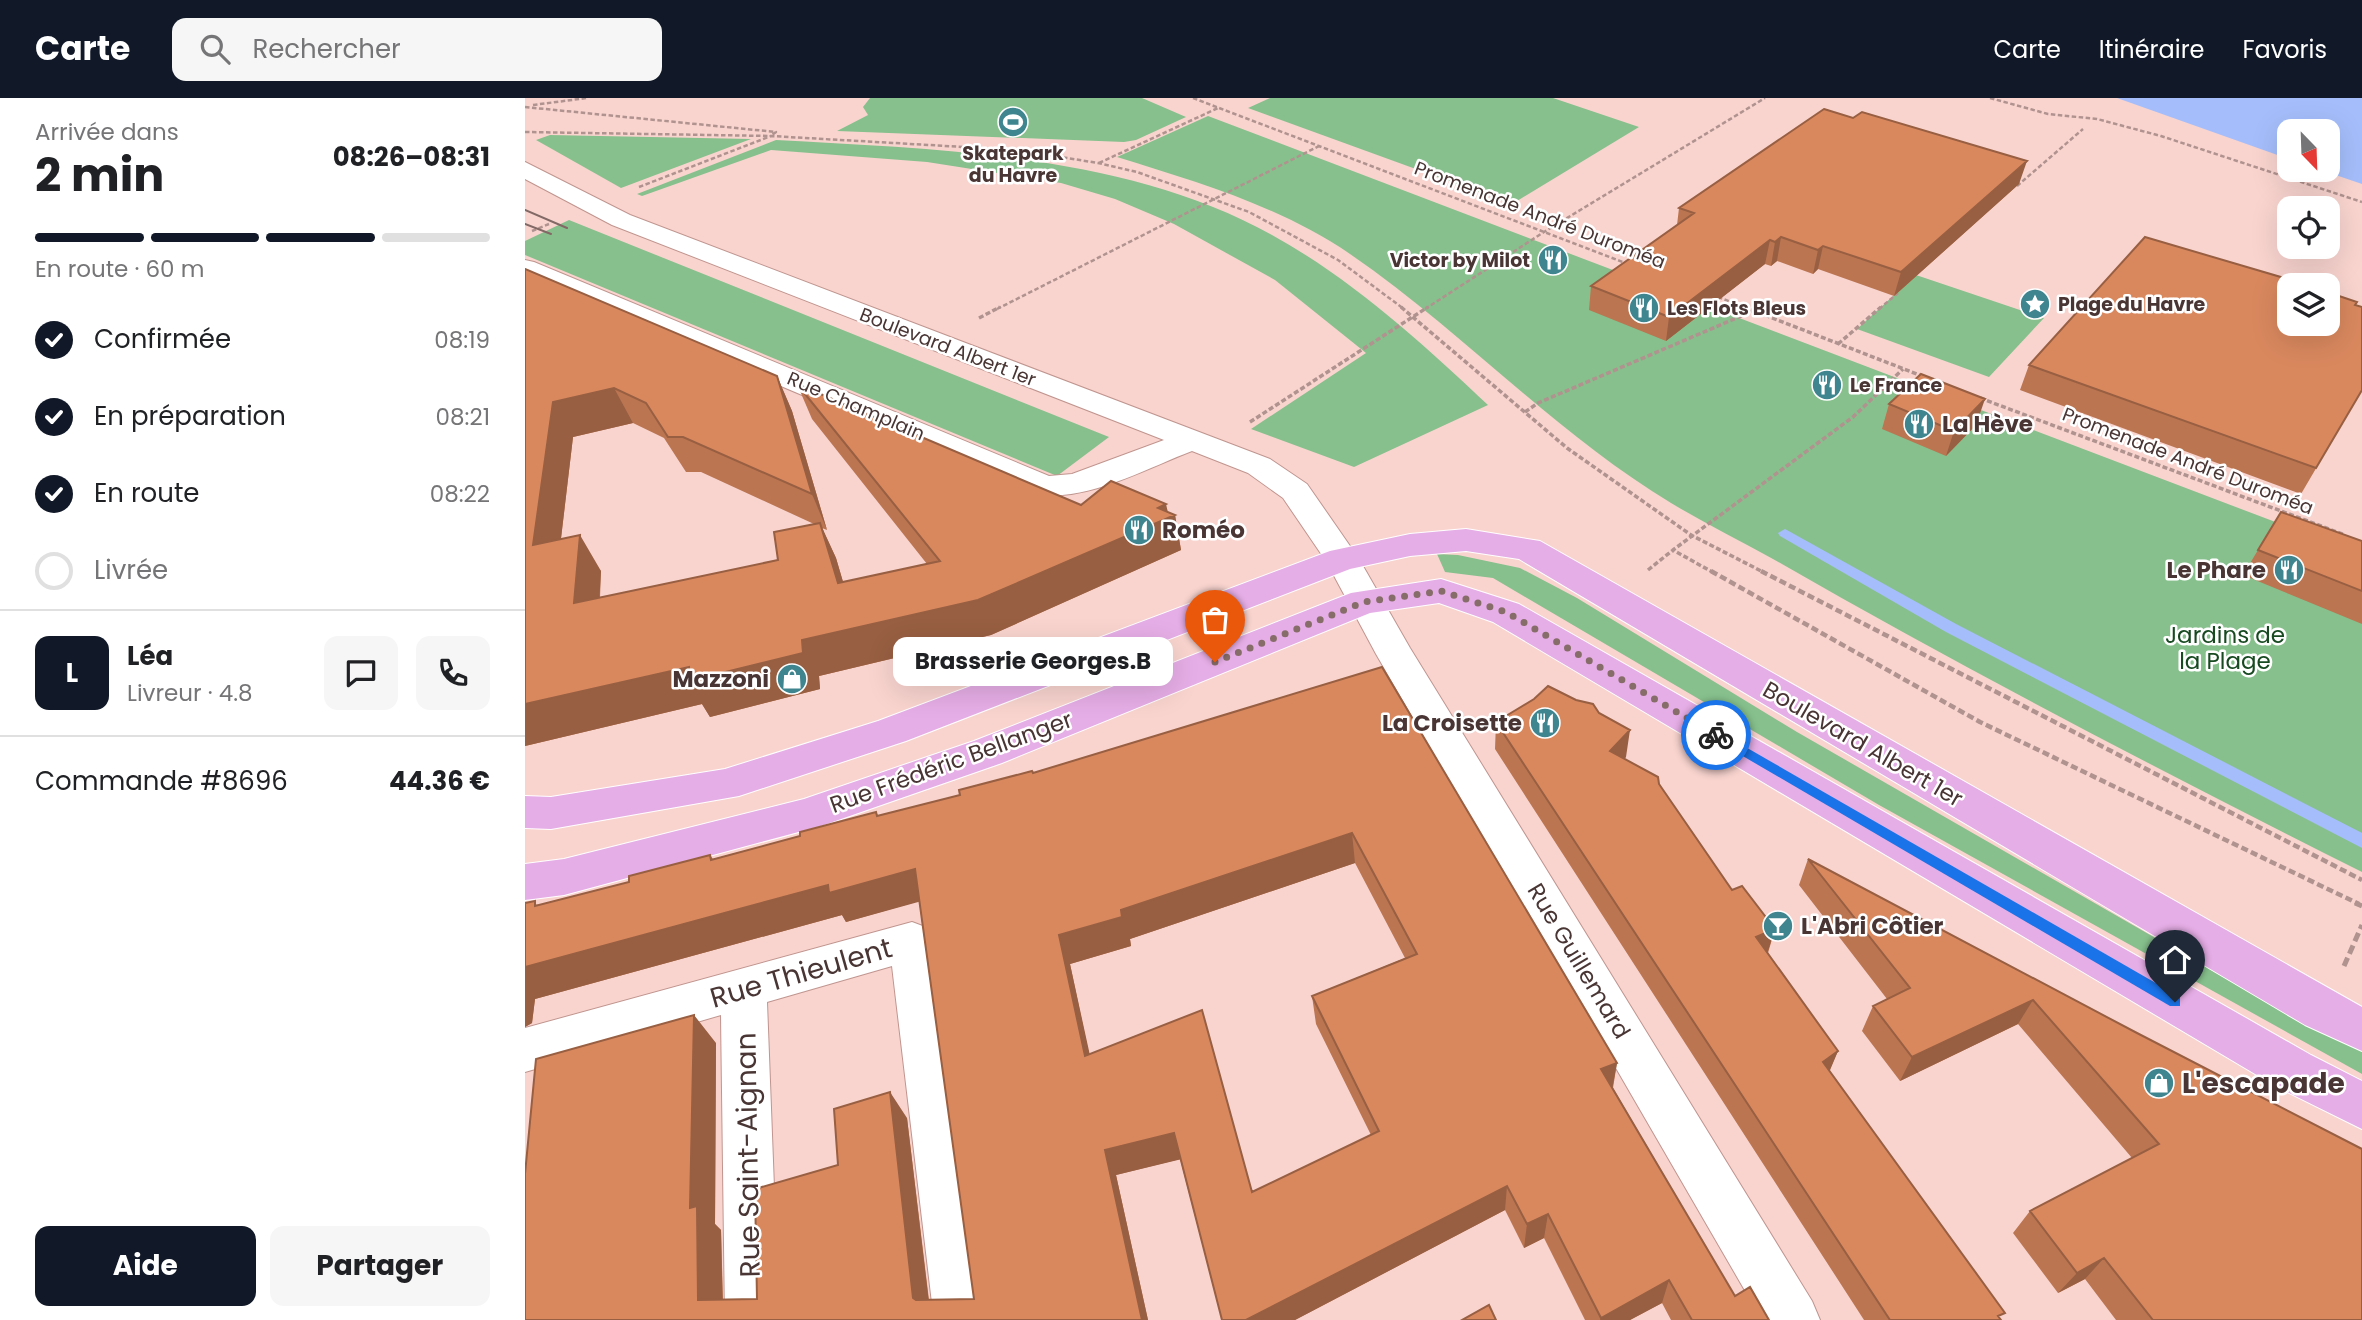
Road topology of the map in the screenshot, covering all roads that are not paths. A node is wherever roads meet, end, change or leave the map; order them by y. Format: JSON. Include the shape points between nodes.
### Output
{"nodes":[{"id":1,"x":525,"y":169,"type":"edge"},
{"id":2,"x":526,"y":268,"type":"edge"},
{"id":3,"x":1200,"y":444,"type":"junction"},
{"id":4,"x":1342,"y":559,"type":"junction"},
{"id":5,"x":1364,"y":602,"type":"junction"},
{"id":6,"x":525,"y":812,"type":"edge"},
{"id":7,"x":525,"y":882,"type":"edge"},
{"id":8,"x":744,"y":989,"type":"junction"},
{"id":9,"x":2362,"y":1030,"type":"edge"},
{"id":10,"x":534,"y":1063,"type":"edge"},
{"id":11,"x":2362,"y":1105,"type":"edge"},
{"id":12,"x":753,"y":1320,"type":"edge"},
{"id":13,"x":961,"y":1320,"type":"edge"},
{"id":14,"x":1793,"y":1320,"type":"edge"}],
"edges":[{"from":1,"to":3,"type":"street","name":"Boulevard Albert 1er","via":[[634,225]]},
{"from":2,"to":3,"type":"street","name":"Rue Champlain","via":[[1045,486],[1076,484]]},
{"from":3,"to":4,"type":"street","name":"Boulevard Albert 1er","via":[[1259,466],[1295,491]]},
{"from":4,"to":5,"type":"street","name":"Boulevard Albert 1er"},
{"from":4,"to":6,"type":"main road","via":[[892,731],[725,785],[551,813]]},
{"from":4,"to":9,"type":"main road","name":"Boulevard Albert 1er","via":[[1410,545],[1466,540],[1528,549]]},
{"from":5,"to":7,"type":"main road","name":"Rue Frédéric Bellanger","via":[[988,752],[806,815],[564,877]]},
{"from":5,"to":11,"type":"main road","via":[[1441,591],[1506,612],[2294,1071]]},
{"from":5,"to":14,"type":"street","name":"Rue Guillemard"},
{"from":8,"to":10,"type":"street","name":"Rue Thieulent"},
{"from":8,"to":12,"type":"street","name":"Rue Saint-Aignan"},
{"from":8,"to":13,"type":"street","name":"Rue Thieulent","via":[[912,942]]}]}
